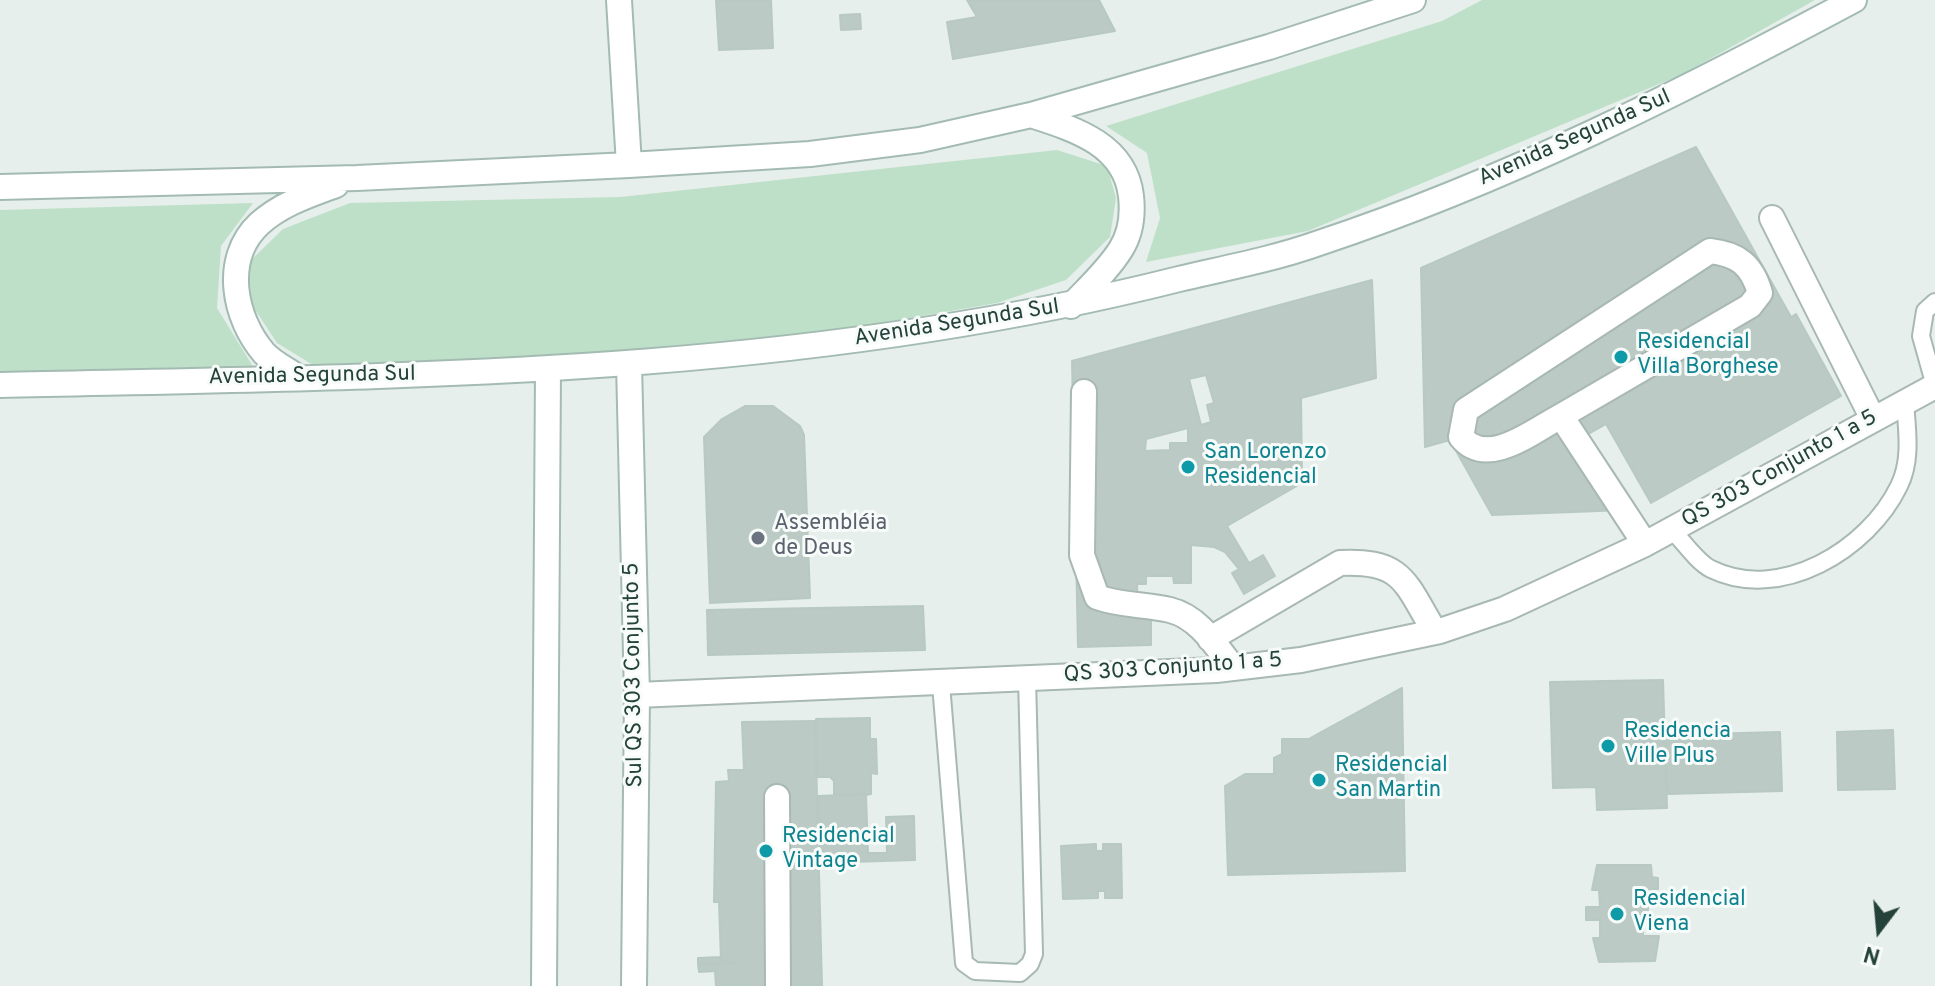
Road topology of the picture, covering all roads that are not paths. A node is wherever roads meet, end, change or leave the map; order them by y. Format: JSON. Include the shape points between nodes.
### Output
{"nodes":[{"id":1,"x":619,"y":0,"type":"edge"},
{"id":2,"x":1413,"y":0,"type":"edge"},
{"id":3,"x":1854,"y":0,"type":"edge"},
{"id":4,"x":1031,"y":115,"type":"junction"},
{"id":5,"x":629,"y":165,"type":"junction"},
{"id":6,"x":357,"y":178,"type":"junction"},
{"id":7,"x":0,"y":187,"type":"edge"},
{"id":8,"x":1772,"y":218,"type":"dead end"},
{"id":9,"x":1935,"y":302,"type":"edge"},
{"id":10,"x":1071,"y":306,"type":"junction"},
{"id":11,"x":629,"y":364,"type":"junction"},
{"id":12,"x":548,"y":371,"type":"junction"},
{"id":13,"x":299,"y":378,"type":"junction"},
{"id":14,"x":0,"y":385,"type":"edge"},
{"id":15,"x":1935,"y":386,"type":"edge"},
{"id":16,"x":1084,"y":392,"type":"dead end"},
{"id":17,"x":1905,"y":402,"type":"junction"},
{"id":18,"x":1561,"y":416,"type":"junction"},
{"id":19,"x":1873,"y":419,"type":"junction"},
{"id":20,"x":1672,"y":530,"type":"junction"},
{"id":21,"x":1645,"y":544,"type":"junction"},
{"id":22,"x":1435,"y":632,"type":"junction"},
{"id":23,"x":1210,"y":639,"type":"junction"},
{"id":24,"x":1233,"y":668,"type":"junction"},
{"id":25,"x":1027,"y":678,"type":"junction"},
{"id":26,"x":941,"y":684,"type":"junction"},
{"id":27,"x":637,"y":695,"type":"junction"},
{"id":28,"x":777,"y":797,"type":"dead end"},
{"id":29,"x":544,"y":986,"type":"edge"},
{"id":30,"x":555,"y":986,"type":"edge"},
{"id":31,"x":634,"y":986,"type":"edge"},
{"id":32,"x":778,"y":986,"type":"edge"}],
"edges":[{"from":1,"to":5,"type":"street"},
{"from":2,"to":4,"type":"street"},
{"from":3,"to":10,"type":"street","name":"Avenida Segunda Sul","via":[[1673,97],[1421,206],[1315,245]]},
{"from":4,"to":5,"type":"street","via":[[858,148]]},
{"from":4,"to":10,"type":"street","via":[[1081,132],[1111,152],[1129,178],[1133,216],[1121,248]]},
{"from":5,"to":6,"type":"street"},
{"from":6,"to":7,"type":"street"},
{"from":6,"to":13,"type":"street","via":[[294,200],[258,225],[238,256],[236,286],[244,322],[265,355]]},
{"from":8,"to":19,"type":"street"},
{"from":9,"to":15,"type":"lane","via":[[1921,324]]},
{"from":10,"to":11,"type":"street","name":"Avenida Segunda Sul","via":[[784,350]]},
{"from":11,"to":12,"type":"street","name":"Avenida Segunda Sul"},
{"from":11,"to":27,"type":"street","name":"Sul QS 303 Conjunto 5"},
{"from":12,"to":13,"type":"street","name":"Avenida Segunda Sul"},
{"from":12,"to":29,"type":"street"},
{"from":13,"to":14,"type":"street","name":"Avenida Segunda Sul"},
{"from":15,"to":17,"type":"street","name":"QS 303 Conjunto 1 a 5"},
{"from":16,"to":23,"type":"street","via":[[1082,555],[1097,597],[1117,605],[1172,610],[1201,627]]},
{"from":17,"to":19,"type":"street","name":"QS 303 Conjunto 1 a 5"},
{"from":17,"to":20,"type":"lane","via":[[1909,447],[1900,485],[1863,537],[1810,569],[1762,581],[1709,568]]},
{"from":18,"to":18,"type":"street","via":[[1499,449],[1470,449],[1461,437],[1466,410],[1710,251],[1729,253],[1746,263],[1760,293],[1750,306]]},
{"from":18,"to":21,"type":"street"},
{"from":19,"to":20,"type":"street","name":"QS 303 Conjunto 1 a 5"},
{"from":20,"to":21,"type":"street","name":"QS 303 Conjunto 1 a 5"},
{"from":21,"to":22,"type":"street","name":"QS 303 Conjunto 1 a 5","via":[[1505,609]]},
{"from":22,"to":23,"type":"street","via":[[1400,575],[1385,565],[1363,562],[1340,563]]},
{"from":22,"to":24,"type":"street","name":"QS 303 Conjunto 1 a 5","via":[[1301,660]]},
{"from":23,"to":24,"type":"street"},
{"from":24,"to":25,"type":"street","name":"QS 303 Conjunto 1 a 5"},
{"from":25,"to":26,"type":"street","name":"QS 303 Conjunto 1 a 5"},
{"from":25,"to":26,"type":"lane","via":[[1034,954],[1020,973],[975,971],[964,963]]},
{"from":26,"to":27,"type":"street","name":"QS 303 Conjunto 1 a 5"},
{"from":27,"to":31,"type":"street","name":"Sul QS 303 Conjunto 5"},
{"from":28,"to":32,"type":"street"},
{"from":29,"to":30,"type":"street"}]}
